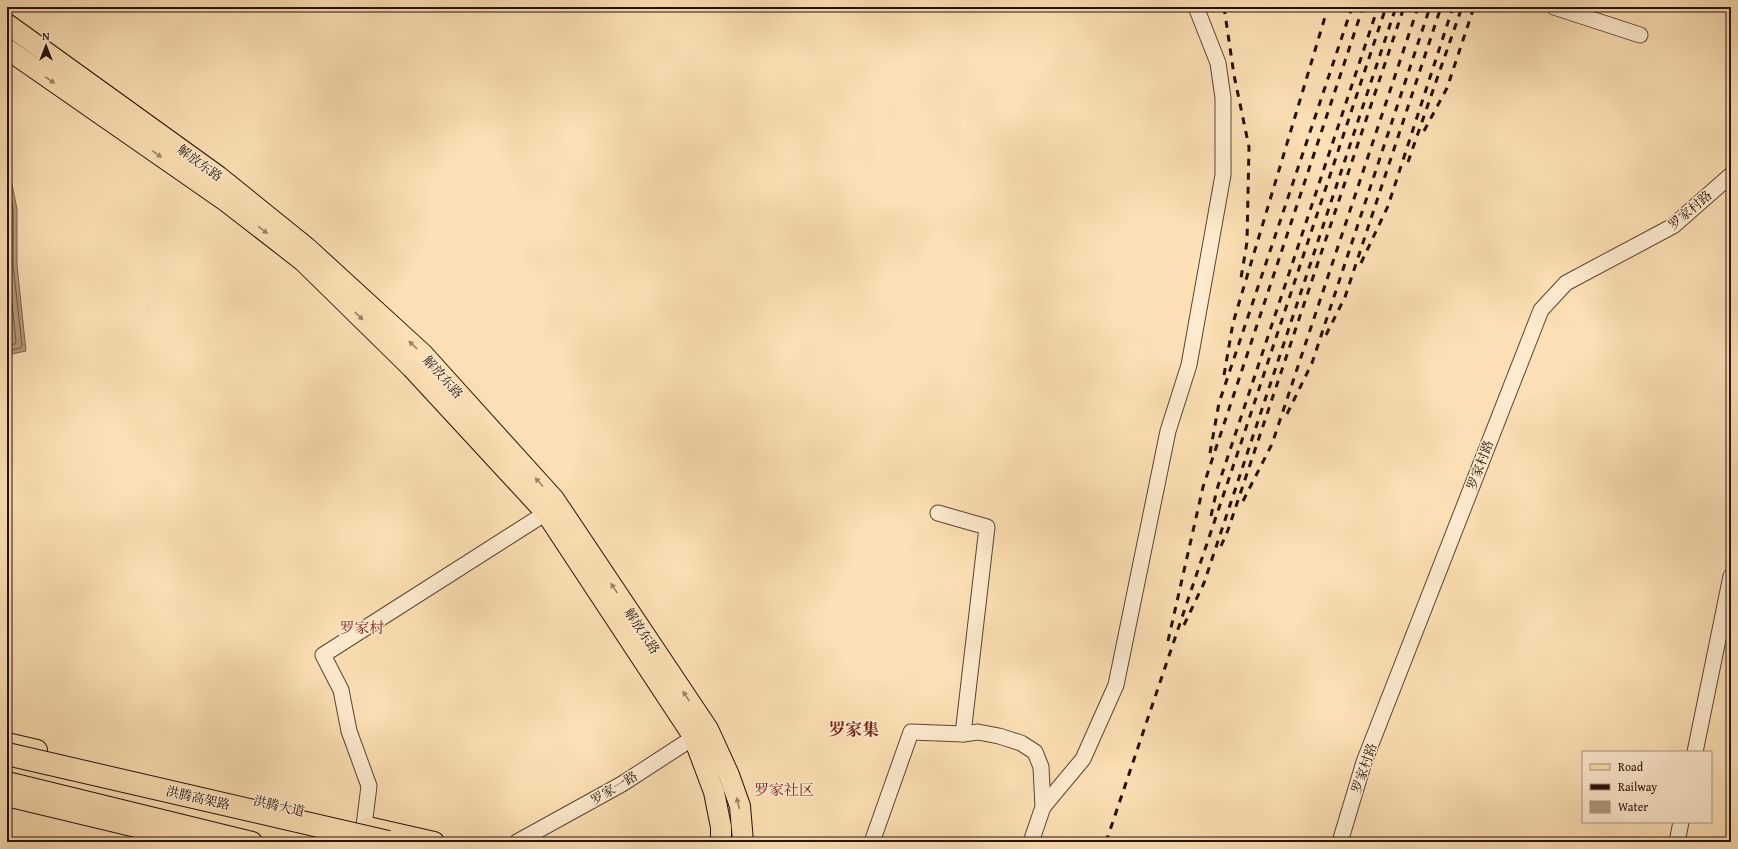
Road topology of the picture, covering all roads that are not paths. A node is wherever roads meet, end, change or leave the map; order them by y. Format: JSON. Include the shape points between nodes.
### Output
{"nodes":[{"id":1,"x":1196,"y":7,"type":"edge"},
{"id":2,"x":1554,"y":7,"type":"edge"},
{"id":3,"x":7,"y":24,"type":"edge"},
{"id":4,"x":1640,"y":35,"type":"dead end"},
{"id":5,"x":7,"y":50,"type":"edge"},
{"id":6,"x":1731,"y":175,"type":"edge"},
{"id":7,"x":546,"y":513,"type":"junction"},
{"id":8,"x":938,"y":513,"type":"dead end"},
{"id":9,"x":1731,"y":576,"type":"edge"},
{"id":10,"x":701,"y":733,"type":"junction"},
{"id":11,"x":963,"y":734,"type":"junction"},
{"id":12,"x":7,"y":743,"type":"edge"},
{"id":13,"x":1695,"y":751,"type":"edge"},
{"id":14,"x":7,"y":754,"type":"edge"},
{"id":15,"x":7,"y":782,"type":"edge"},
{"id":16,"x":7,"y":795,"type":"edge"},
{"id":17,"x":1043,"y":807,"type":"junction"},
{"id":18,"x":1681,"y":823,"type":"edge"},
{"id":19,"x":362,"y":834,"type":"edge"},
{"id":20,"x":203,"y":842,"type":"edge"},
{"id":21,"x":252,"y":842,"type":"edge"},
{"id":22,"x":388,"y":842,"type":"edge"},
{"id":23,"x":434,"y":842,"type":"edge"},
{"id":24,"x":517,"y":842,"type":"edge"},
{"id":25,"x":721,"y":842,"type":"edge"},
{"id":26,"x":743,"y":842,"type":"edge"},
{"id":27,"x":872,"y":842,"type":"edge"},
{"id":28,"x":1031,"y":842,"type":"edge"},
{"id":29,"x":1340,"y":842,"type":"edge"},
{"id":30,"x":1677,"y":842,"type":"edge"}],
"edges":[{"from":1,"to":17,"type":"street","via":[[1218,63],[1223,98],[1223,175],[1189,364],[1168,430],[1116,685],[1083,759]]},
{"from":2,"to":4,"type":"street"},
{"from":10,"to":3,"type":"main road","name":"解放东路","one_way":true,"via":[[554,499],[423,354],[306,247],[218,176]]},
{"from":5,"to":7,"type":"main road","name":"解放东路","one_way":true,"via":[[226,202],[303,261],[412,368]]},
{"from":6,"to":29,"type":"street","name":"罗家村路","via":[[1673,226],[1566,283],[1541,310],[1364,762]]},
{"from":7,"to":10,"type":"main road","name":"解放东路"},
{"from":7,"to":19,"type":"street","via":[[323,655],[341,690],[348,731],[369,786]]},
{"from":8,"to":11,"type":"street","via":[[987,527]]},
{"from":9,"to":13,"type":"street"},
{"from":10,"to":24,"type":"street","name":"罗家一路","via":[[622,784]]},
{"from":10,"to":25,"type":"main road","name":"解放东路","via":[[721,827]]},
{"from":26,"to":10,"type":"main road","name":"解放东路","one_way":true,"via":[[740,806],[729,774]]},
{"from":11,"to":17,"type":"street","via":[[978,732],[999,736],[1021,743],[1035,752],[1041,767]]},
{"from":11,"to":27,"type":"street","via":[[911,732]]},
{"from":12,"to":19,"type":"main road","name":"洪腾大道"},
{"from":14,"to":22,"type":"highway","name":"洪腾高架路","bridge":true},
{"from":15,"to":21,"type":"main road"},
{"from":16,"to":20,"type":"highway"},
{"from":17,"to":28,"type":"street"},
{"from":18,"to":30,"type":"street"},
{"from":19,"to":23,"type":"main road","name":"洪腾大道"}]}
